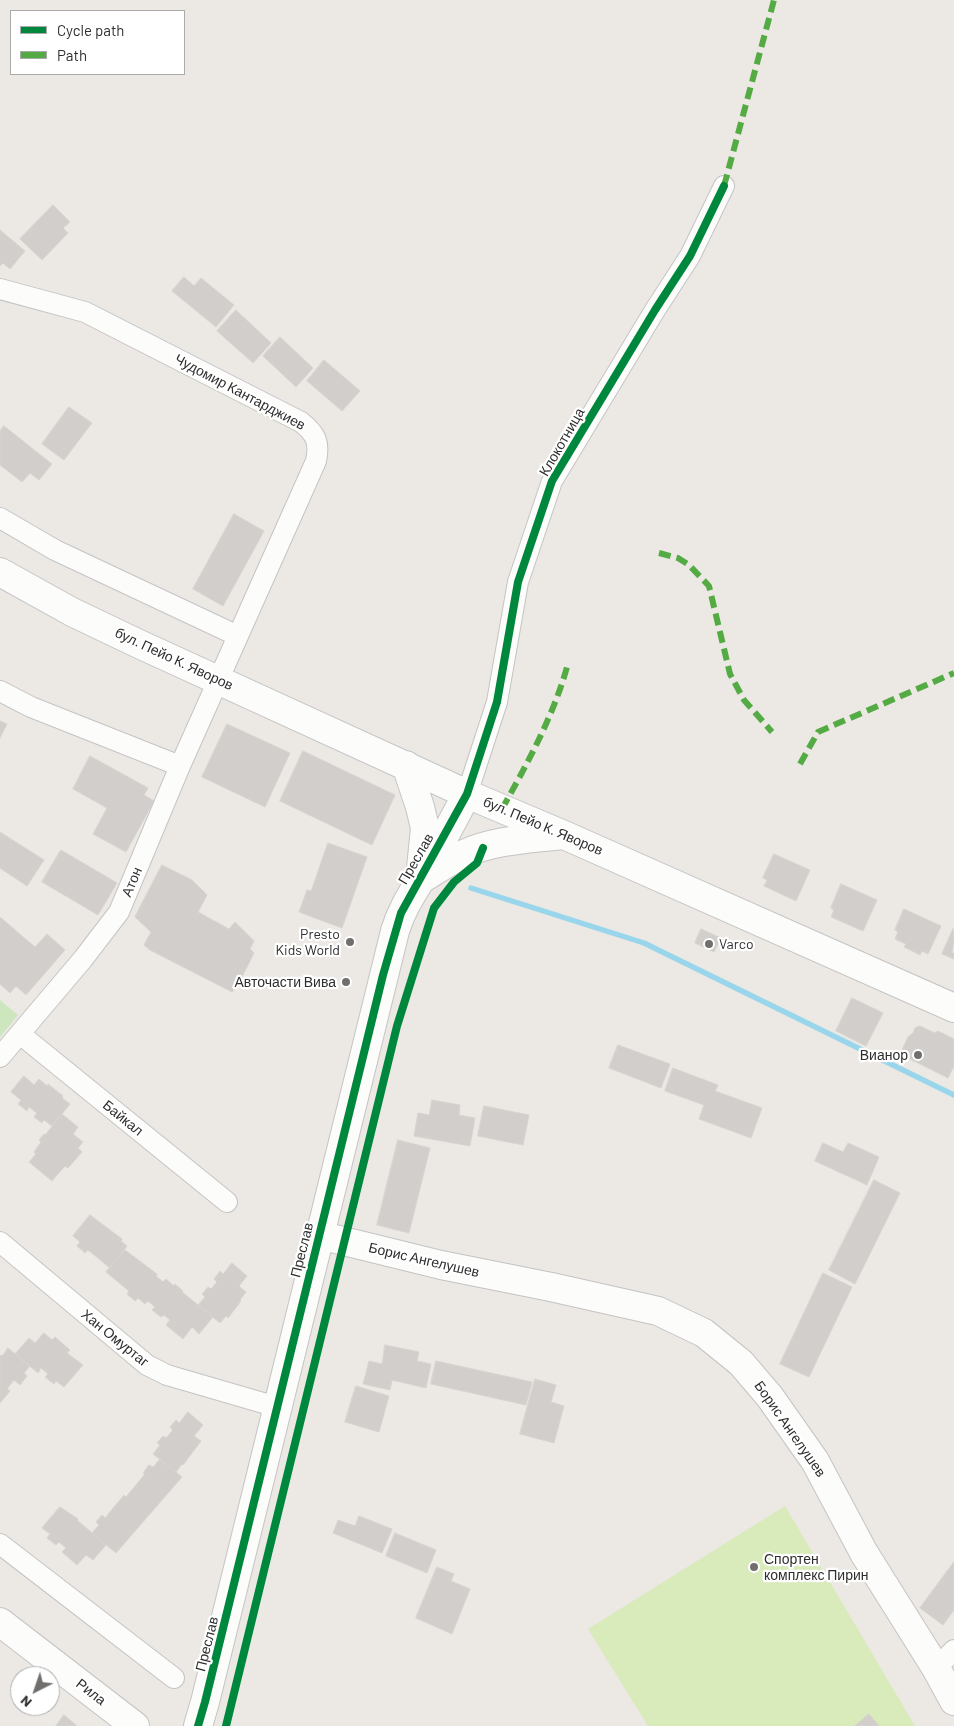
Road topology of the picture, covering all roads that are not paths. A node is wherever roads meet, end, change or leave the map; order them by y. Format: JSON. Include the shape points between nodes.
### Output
{"nodes":[{"id":1,"x":724,"y":186,"type":"dead end"},
{"id":2,"x":0,"y":289,"type":"edge"},
{"id":3,"x":0,"y":518,"type":"edge"},
{"id":4,"x":0,"y":572,"type":"edge"},
{"id":5,"x":238,"y":636,"type":"junction"},
{"id":6,"x":218,"y":680,"type":"junction"},
{"id":7,"x":0,"y":691,"type":"edge"},
{"id":8,"x":406,"y":765,"type":"junction"},
{"id":9,"x":180,"y":766,"type":"junction"},
{"id":10,"x":467,"y":794,"type":"junction"},
{"id":11,"x":564,"y":835,"type":"junction"},
{"id":12,"x":420,"y":880,"type":"junction"},
{"id":13,"x":954,"y":1008,"type":"edge"},
{"id":14,"x":20,"y":1034,"type":"junction"},
{"id":15,"x":0,"y":1057,"type":"edge"},
{"id":16,"x":227,"y":1202,"type":"dead end"},
{"id":17,"x":319,"y":1235,"type":"junction"},
{"id":18,"x":0,"y":1242,"type":"edge"},
{"id":19,"x":277,"y":1407,"type":"junction"},
{"id":20,"x":0,"y":1544,"type":"edge"},
{"id":21,"x":0,"y":1622,"type":"edge"},
{"id":22,"x":945,"y":1659,"type":"edge"},
{"id":23,"x":174,"y":1678,"type":"dead end"},
{"id":24,"x":954,"y":1701,"type":"edge"},
{"id":25,"x":135,"y":1726,"type":"edge"},
{"id":26,"x":198,"y":1726,"type":"edge"}],
"edges":[{"from":1,"to":10,"type":"street","name":"Клокотница","via":[[690,256],[552,482],[518,582],[497,702]]},
{"from":2,"to":5,"type":"street","name":"Чудомир Кантарджиев","via":[[84,312],[302,422],[311,430],[317,441],[316,461]]},
{"from":3,"to":5,"type":"street","via":[[55,550]]},
{"from":4,"to":6,"type":"street","name":"бул. Пейо К. Яворов","via":[[72,612]]},
{"from":5,"to":6,"type":"street","name":"Чудомир Кантарджиев"},
{"from":6,"to":8,"type":"street","name":"бул. Пейо К. Яворов"},
{"from":6,"to":9,"type":"street","name":"Атон"},
{"from":7,"to":9,"type":"street","via":[[31,707]]},
{"from":8,"to":10,"type":"street","name":"бул. Пейо К. Яворов"},
{"from":8,"to":12,"type":"street","via":[[425,828]]},
{"from":9,"to":14,"type":"street","name":"Атон","via":[[118,912]]},
{"from":10,"to":11,"type":"street","name":"бул. Пейо К. Яворов"},
{"from":10,"to":12,"type":"street","name":"Преслав"},
{"from":11,"to":12,"type":"street","via":[[487,846],[464,854]]},
{"from":11,"to":13,"type":"street","name":"бул. Пейо К. Яворов"},
{"from":12,"to":17,"type":"street","name":"Преслав","via":[[401,913],[395,931]]},
{"from":14,"to":15,"type":"street","name":"Атон"},
{"from":14,"to":16,"type":"street","name":"Байкал"},
{"from":17,"to":19,"type":"street","name":"Преслав"},
{"from":17,"to":22,"type":"street","name":"Борис Ангелушев","via":[[658,1312],[704,1333],[741,1363],[770,1397],[816,1461],[864,1553]]},
{"from":18,"to":19,"type":"street","name":"Хан Омуртаг","via":[[147,1365],[167,1375]]},
{"from":19,"to":26,"type":"street","name":"Преслав"},
{"from":20,"to":23,"type":"street"},
{"from":21,"to":25,"type":"street","name":"Рила"},
{"from":22,"to":24,"type":"street","name":"Борис Ангелушев"}]}
